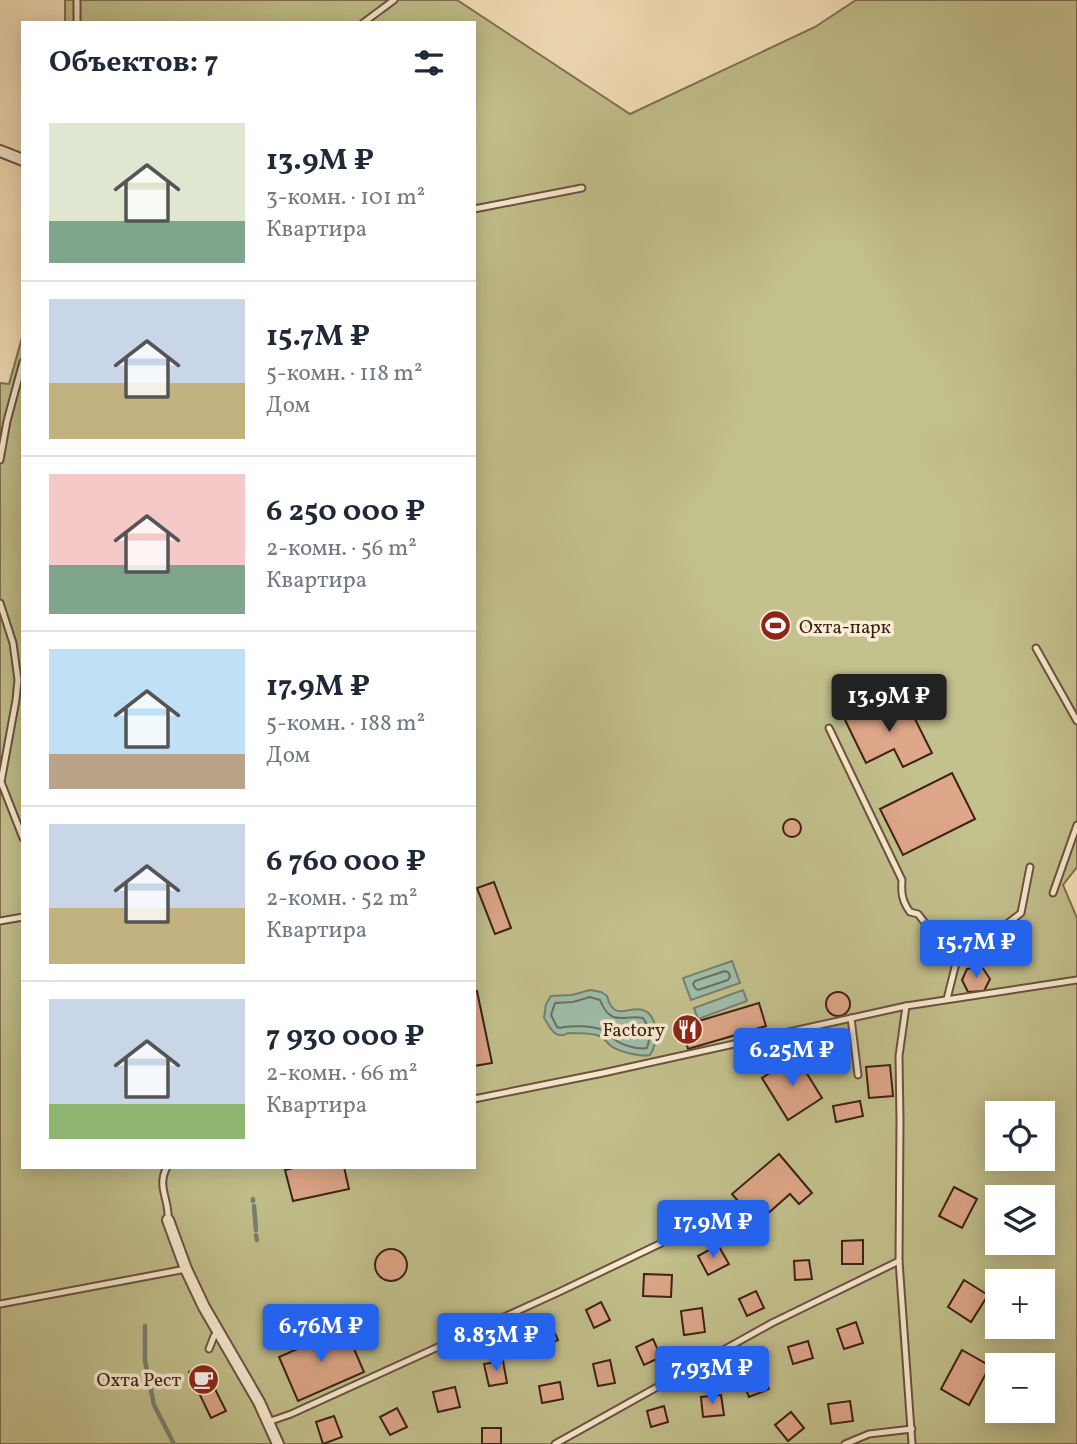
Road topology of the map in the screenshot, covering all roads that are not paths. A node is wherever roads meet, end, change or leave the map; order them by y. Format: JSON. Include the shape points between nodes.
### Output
{"nodes":[{"id":1,"x":77,"y":0,"type":"edge"},
{"id":2,"x":394,"y":0,"type":"edge"},
{"id":3,"x":77,"y":21,"type":"edge"},
{"id":4,"x":366,"y":21,"type":"edge"},
{"id":5,"x":0,"y":151,"type":"edge"},
{"id":6,"x":21,"y":159,"type":"edge"},
{"id":7,"x":582,"y":188,"type":"dead end"},
{"id":8,"x":476,"y":209,"type":"edge"},
{"id":9,"x":21,"y":370,"type":"edge"},
{"id":10,"x":0,"y":460,"type":"edge"},
{"id":11,"x":0,"y":603,"type":"edge"},
{"id":12,"x":1036,"y":648,"type":"dead end"},
{"id":13,"x":19,"y":699,"type":"edge"},
{"id":14,"x":1077,"y":721,"type":"edge"},
{"id":15,"x":829,"y":728,"type":"dead end"},
{"id":16,"x":1077,"y":825,"type":"edge"},
{"id":17,"x":21,"y":833,"type":"edge"},
{"id":18,"x":1030,"y":867,"type":"dead end"},
{"id":19,"x":1052,"y":893,"type":"dead end"},
{"id":20,"x":21,"y":917,"type":"edge"},
{"id":21,"x":0,"y":921,"type":"edge"},
{"id":22,"x":956,"y":963,"type":"junction"},
{"id":23,"x":1077,"y":979,"type":"edge"},
{"id":24,"x":947,"y":999,"type":"junction"},
{"id":25,"x":906,"y":1006,"type":"junction"},
{"id":26,"x":851,"y":1018,"type":"junction"},
{"id":27,"x":858,"y":1074,"type":"dead end"},
{"id":28,"x":476,"y":1099,"type":"edge"},
{"id":29,"x":166,"y":1169,"type":"edge"},
{"id":30,"x":716,"y":1217,"type":"dead end"},
{"id":31,"x":168,"y":1220,"type":"joint"},
{"id":32,"x":899,"y":1261,"type":"junction"},
{"id":33,"x":186,"y":1269,"type":"junction"},
{"id":34,"x":0,"y":1304,"type":"edge"},
{"id":35,"x":218,"y":1331,"type":"junction"},
{"id":36,"x":209,"y":1349,"type":"dead end"},
{"id":37,"x":268,"y":1422,"type":"junction"},
{"id":38,"x":912,"y":1429,"type":"junction"},
{"id":39,"x":278,"y":1444,"type":"edge"},
{"id":40,"x":555,"y":1444,"type":"edge"},
{"id":41,"x":845,"y":1444,"type":"edge"},
{"id":42,"x":912,"y":1444,"type":"edge"}],
"edges":[{"from":1,"to":3,"type":"lane"},
{"from":2,"to":4,"type":"lane"},
{"from":5,"to":6,"type":"street"},
{"from":7,"to":8,"type":"lane"},
{"from":9,"to":10,"type":"lane"},
{"from":11,"to":13,"type":"lane","via":[[13,643]]},
{"from":12,"to":14,"type":"lane"},
{"from":13,"to":17,"type":"lane","via":[[1,782]]},
{"from":15,"to":22,"type":"lane","via":[[902,880],[903,902]]},
{"from":16,"to":19,"type":"lane"},
{"from":18,"to":22,"type":"lane","via":[[1021,913]]},
{"from":20,"to":21,"type":"lane"},
{"from":22,"to":24,"type":"lane"},
{"from":23,"to":24,"type":"lane"},
{"from":24,"to":25,"type":"lane"},
{"from":25,"to":26,"type":"lane"},
{"from":25,"to":32,"type":"lane","via":[[899,1056]]},
{"from":26,"to":27,"type":"lane"},
{"from":26,"to":28,"type":"lane"},
{"from":29,"to":31,"type":"lane","via":[[162,1182]]},
{"from":30,"to":37,"type":"lane"},
{"from":31,"to":33,"type":"street"},
{"from":32,"to":38,"type":"lane"},
{"from":32,"to":40,"type":"lane","via":[[772,1323]]},
{"from":33,"to":34,"type":"lane"},
{"from":33,"to":35,"type":"street"},
{"from":35,"to":36,"type":"lane"},
{"from":35,"to":37,"type":"street"},
{"from":37,"to":39,"type":"street"},
{"from":38,"to":41,"type":"lane","via":[[869,1434]]},
{"from":38,"to":42,"type":"lane"}]}
